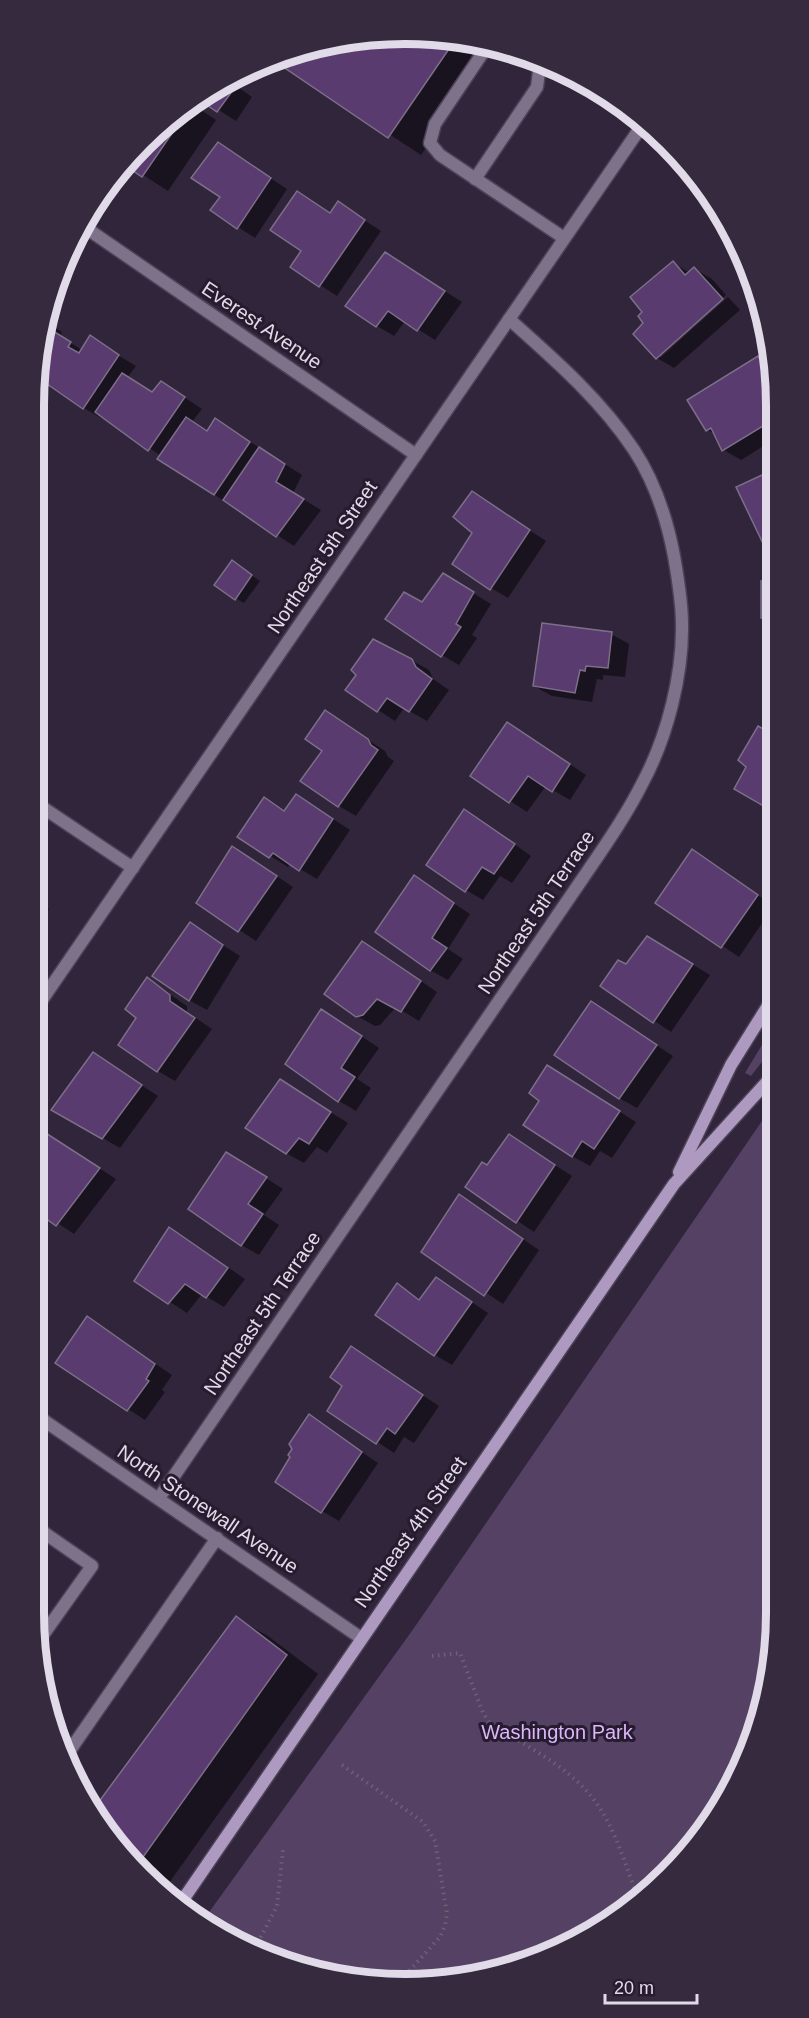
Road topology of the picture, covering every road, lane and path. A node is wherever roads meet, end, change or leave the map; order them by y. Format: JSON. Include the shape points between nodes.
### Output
{"nodes":[{"id":1,"x":483,"y":52,"type":"edge"},
{"id":2,"x":539,"y":70,"type":"edge"},
{"id":3,"x":639,"y":130,"type":"edge"},
{"id":4,"x":476,"y":179,"type":"junction"},
{"id":5,"x":89,"y":230,"type":"edge"},
{"id":6,"x":564,"y":238,"type":"junction"},
{"id":7,"x":509,"y":319,"type":"junction"},
{"id":8,"x":416,"y":455,"type":"junction"},
{"id":9,"x":44,"y":808,"type":"edge"},
{"id":10,"x":133,"y":868,"type":"junction"},
{"id":11,"x":44,"y":997,"type":"edge"},
{"id":12,"x":766,"y":1009,"type":"edge"},
{"id":13,"x":766,"y":1083,"type":"edge"},
{"id":14,"x":674,"y":1184,"type":"junction"},
{"id":15,"x":44,"y":1420,"type":"edge"},
{"id":16,"x":159,"y":1498,"type":"junction"},
{"id":17,"x":44,"y":1533,"type":"edge"},
{"id":18,"x":217,"y":1538,"type":"junction"},
{"id":19,"x":44,"y":1634,"type":"edge"},
{"id":20,"x":361,"y":1638,"type":"junction"},
{"id":21,"x":432,"y":1656,"type":"dead end"},
{"id":22,"x":70,"y":1750,"type":"edge"},
{"id":23,"x":342,"y":1766,"type":"dead end"},
{"id":24,"x":283,"y":1850,"type":"dead end"},
{"id":25,"x":636,"y":1891,"type":"edge"},
{"id":26,"x":184,"y":1899,"type":"edge"},
{"id":27,"x":258,"y":1943,"type":"edge"},
{"id":28,"x":406,"y":1974,"type":"edge"}],
"edges":[{"from":1,"to":4,"type":"street","via":[[435,124],[430,143],[440,155]]},
{"from":2,"to":4,"type":"street","via":[[537,87]]},
{"from":3,"to":6,"type":"street","name":"Northeast 5th Street"},
{"from":4,"to":6,"type":"street"},
{"from":5,"to":8,"type":"street","name":"Everest Avenue"},
{"from":6,"to":7,"type":"street","name":"Northeast 5th Street"},
{"from":7,"to":8,"type":"street","name":"Northeast 5th Street"},
{"from":7,"to":16,"type":"street","name":"Northeast 5th Terrace","via":[[598,403],[635,451],[658,496],[675,565],[682,627],[680,662],[660,740],[645,780],[595,860]]},
{"from":8,"to":10,"type":"street","name":"Northeast 5th Street"},
{"from":9,"to":10,"type":"street"},
{"from":10,"to":11,"type":"street","name":"Northeast 5th Street"},
{"from":12,"to":14,"type":"main road","name":"Northeast 4th Street","via":[[731,1065]]},
{"from":13,"to":14,"type":"main road","name":"Northeast 4th Street"},
{"from":14,"to":20,"type":"main road","name":"Northeast 4th Street"},
{"from":15,"to":16,"type":"street","name":"North Stonewall Avenue"},
{"from":16,"to":18,"type":"street","name":"North Stonewall Avenue"},
{"from":17,"to":19,"type":"street","via":[[92,1566]]},
{"from":18,"to":20,"type":"street","name":"North Stonewall Avenue"},
{"from":18,"to":22,"type":"street"},
{"from":20,"to":26,"type":"main road","name":"Northeast 4th Street"},
{"from":21,"to":25,"type":"path","via":[[460,1653],[489,1722],[573,1778],[593,1799],[606,1819]]},
{"from":23,"to":28,"type":"path","via":[[423,1822],[435,1841],[447,1914],[445,1926]]},
{"from":24,"to":27,"type":"path","via":[[277,1906]]}]}
